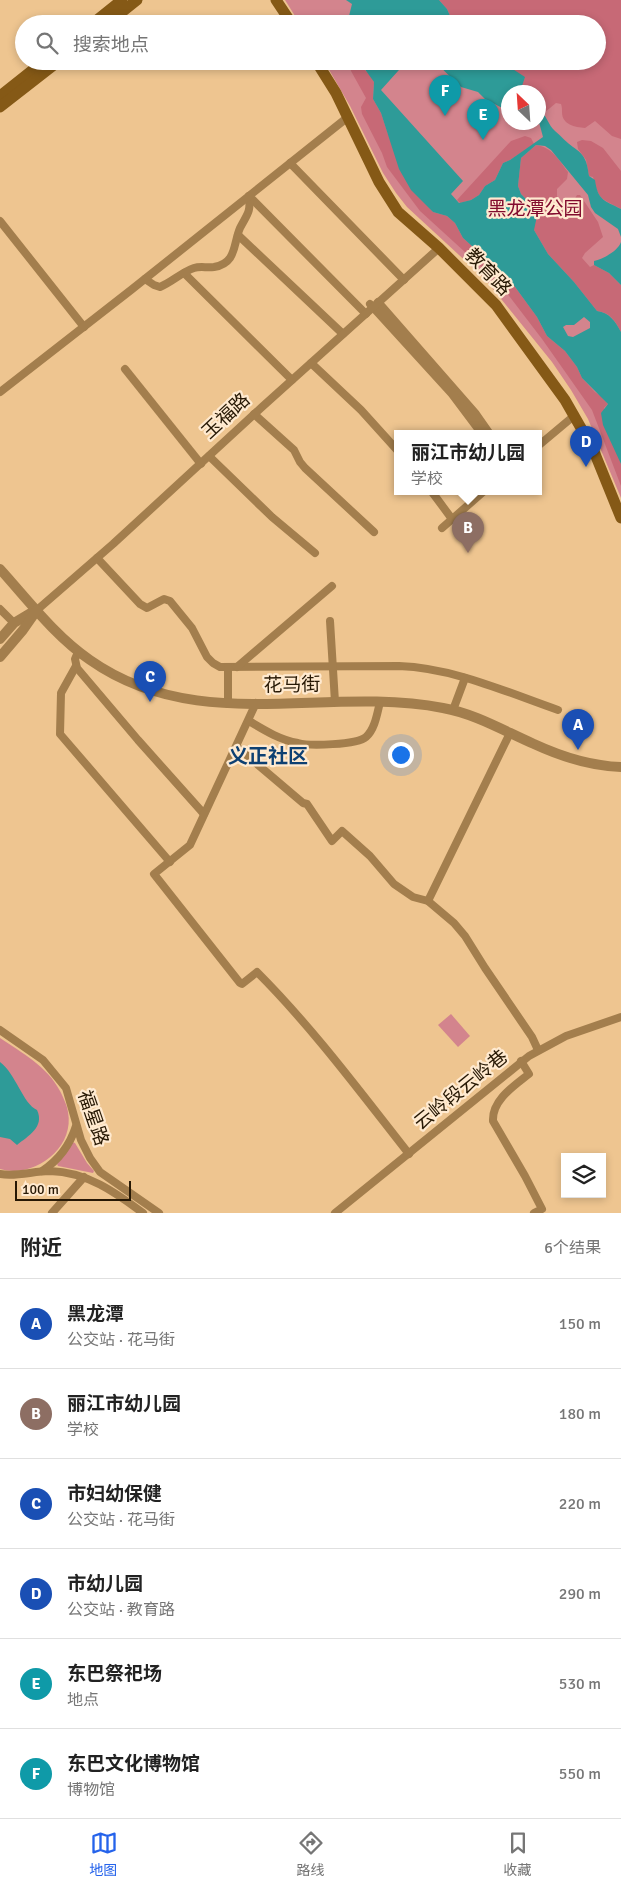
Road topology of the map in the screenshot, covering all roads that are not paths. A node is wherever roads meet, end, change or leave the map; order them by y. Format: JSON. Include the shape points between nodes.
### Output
{"nodes":[{"id":1,"x":122,"y":0,"type":"edge"},
{"id":2,"x":137,"y":0,"type":"edge"},
{"id":3,"x":276,"y":0,"type":"edge"},
{"id":4,"x":103,"y":15,"type":"edge"},
{"id":5,"x":118,"y":15,"type":"edge"},
{"id":6,"x":286,"y":15,"type":"edge"},
{"id":7,"x":33,"y":70,"type":"edge"},
{"id":8,"x":47,"y":70,"type":"edge"},
{"id":9,"x":322,"y":70,"type":"edge"},
{"id":10,"x":0,"y":96,"type":"edge"},
{"id":11,"x":0,"y":107,"type":"edge"},
{"id":12,"x":348,"y":117,"type":"junction"},
{"id":13,"x":290,"y":163,"type":"junction"},
{"id":14,"x":249,"y":196,"type":"junction"},
{"id":15,"x":0,"y":221,"type":"edge"},
{"id":16,"x":238,"y":235,"type":"junction"},
{"id":17,"x":439,"y":248,"type":"junction"},
{"id":18,"x":184,"y":273,"type":"junction"},
{"id":19,"x":145,"y":279,"type":"junction"},
{"id":20,"x":404,"y":280,"type":"junction"},
{"id":21,"x":374,"y":303,"type":"junction"},
{"id":22,"x":366,"y":314,"type":"junction"},
{"id":23,"x":84,"y":327,"type":"junction"},
{"id":24,"x":343,"y":334,"type":"junction"},
{"id":25,"x":311,"y":363,"type":"junction"},
{"id":26,"x":126,"y":369,"type":"dead end"},
{"id":27,"x":292,"y":380,"type":"junction"},
{"id":28,"x":0,"y":392,"type":"edge"},
{"id":29,"x":254,"y":414,"type":"junction"},
{"id":30,"x":575,"y":415,"type":"junction"},
{"id":31,"x":479,"y":430,"type":"edge"},
{"id":32,"x":487,"y":430,"type":"edge"},
{"id":33,"x":542,"y":443,"type":"edge"},
{"id":34,"x":394,"y":447,"type":"edge"},
{"id":35,"x":209,"y":456,"type":"junction"},
{"id":36,"x":201,"y":464,"type":"junction"},
{"id":37,"x":434,"y":495,"type":"edge"},
{"id":38,"x":480,"y":495,"type":"edge"},
{"id":39,"x":621,"y":518,"type":"edge"},
{"id":40,"x":452,"y":519,"type":"junction"},
{"id":41,"x":442,"y":528,"type":"dead end"},
{"id":42,"x":374,"y":532,"type":"dead end"},
{"id":43,"x":315,"y":553,"type":"dead end"},
{"id":44,"x":97,"y":558,"type":"junction"},
{"id":45,"x":0,"y":569,"type":"edge"},
{"id":46,"x":332,"y":586,"type":"dead end"},
{"id":47,"x":0,"y":609,"type":"edge"},
{"id":48,"x":37,"y":610,"type":"junction"},
{"id":49,"x":330,"y":622,"type":"dead end"},
{"id":50,"x":14,"y":623,"type":"junction"},
{"id":51,"x":0,"y":640,"type":"edge"},
{"id":52,"x":78,"y":652,"type":"junction"},
{"id":53,"x":0,"y":657,"type":"edge"},
{"id":54,"x":76,"y":666,"type":"junction"},
{"id":55,"x":233,"y":667,"type":"junction"},
{"id":56,"x":333,"y":667,"type":"junction"},
{"id":57,"x":465,"y":678,"type":"junction"},
{"id":58,"x":335,"y":702,"type":"junction"},
{"id":59,"x":380,"y":702,"type":"junction"},
{"id":60,"x":256,"y":703,"type":"junction"},
{"id":61,"x":228,"y":704,"type":"junction"},
{"id":62,"x":453,"y":710,"type":"junction"},
{"id":63,"x":558,"y":710,"type":"dead end"},
{"id":64,"x":249,"y":721,"type":"junction"},
{"id":65,"x":510,"y":733,"type":"junction"},
{"id":66,"x":237,"y":747,"type":"junction"},
{"id":67,"x":621,"y":767,"type":"edge"},
{"id":68,"x":204,"y":814,"type":"junction"},
{"id":69,"x":170,"y":862,"type":"junction"},
{"id":70,"x":428,"y":901,"type":"junction"},
{"id":71,"x":621,"y":1017,"type":"edge"},
{"id":72,"x":0,"y":1030,"type":"edge"},
{"id":73,"x":538,"y":1050,"type":"junction"},
{"id":74,"x":521,"y":1061,"type":"junction"},
{"id":75,"x":76,"y":1126,"type":"junction"},
{"id":76,"x":409,"y":1154,"type":"junction"},
{"id":77,"x":40,"y":1172,"type":"junction"},
{"id":78,"x":0,"y":1174,"type":"edge"},
{"id":79,"x":84,"y":1177,"type":"junction"},
{"id":80,"x":52,"y":1213,"type":"edge"},
{"id":81,"x":143,"y":1213,"type":"edge"},
{"id":82,"x":159,"y":1213,"type":"edge"},
{"id":83,"x":336,"y":1213,"type":"edge"},
{"id":84,"x":534,"y":1213,"type":"edge"}],
"edges":[{"from":1,"to":4,"type":"main road"},
{"from":2,"to":5,"type":"main road"},
{"from":3,"to":6,"type":"main road"},
{"from":7,"to":10,"type":"main road"},
{"from":8,"to":11,"type":"main road"},
{"from":9,"to":12,"type":"main road","name":"教育路"},
{"from":12,"to":13,"type":"street"},
{"from":12,"to":17,"type":"main road","name":"教育路","via":[[391,203]]},
{"from":13,"to":14,"type":"street"},
{"from":13,"to":20,"type":"street"},
{"from":14,"to":16,"type":"street","via":[[251,208]]},
{"from":14,"to":19,"type":"street"},
{"from":14,"to":22,"type":"street"},
{"from":15,"to":23,"type":"street"},
{"from":16,"to":18,"type":"street","via":[[235,250],[228,261]]},
{"from":16,"to":24,"type":"street"},
{"from":17,"to":20,"type":"street","name":"玉福路"},
{"from":17,"to":30,"type":"main road","name":"教育路","via":[[511,323]]},
{"from":18,"to":19,"type":"street","via":[[160,287]]},
{"from":18,"to":27,"type":"street"},
{"from":19,"to":23,"type":"street"},
{"from":20,"to":21,"type":"street","name":"玉福路"},
{"from":21,"to":22,"type":"street","name":"玉福路"},
{"from":21,"to":31,"type":"street"},
{"from":21,"to":32,"type":"street"},
{"from":22,"to":24,"type":"street","name":"玉福路"},
{"from":23,"to":28,"type":"street"},
{"from":24,"to":25,"type":"street","name":"玉福路"},
{"from":25,"to":27,"type":"street","name":"玉福路"},
{"from":25,"to":34,"type":"street"},
{"from":26,"to":36,"type":"street"},
{"from":27,"to":29,"type":"street","name":"玉福路"},
{"from":29,"to":35,"type":"street","name":"玉福路"},
{"from":29,"to":42,"type":"street","via":[[294,450],[305,468]]},
{"from":30,"to":33,"type":"street"},
{"from":30,"to":39,"type":"main road","name":"教育路","via":[[593,449]]},
{"from":35,"to":36,"type":"street","name":"玉福路"},
{"from":35,"to":43,"type":"street"},
{"from":36,"to":44,"type":"street","name":"玉福路"},
{"from":37,"to":40,"type":"street"},
{"from":38,"to":40,"type":"street"},
{"from":40,"to":41,"type":"street"},
{"from":44,"to":48,"type":"street","name":"玉福路"},
{"from":44,"to":55,"type":"street","via":[[140,604],[147,608],[164,599],[170,601],[192,628],[209,660],[216,665]]},
{"from":45,"to":48,"type":"street","name":"花马街"},
{"from":46,"to":55,"type":"street"},
{"from":47,"to":50,"type":"street"},
{"from":48,"to":50,"type":"street","name":"玉福路"},
{"from":48,"to":52,"type":"street","name":"花马街"},
{"from":48,"to":53,"type":"street","name":"玉福路"},
{"from":49,"to":56,"type":"street"},
{"from":50,"to":51,"type":"street","name":"玉福路"},
{"from":52,"to":54,"type":"street"},
{"from":52,"to":61,"type":"street","name":"花马街","via":[[107,671],[150,690],[186,700]]},
{"from":54,"to":68,"type":"street"},
{"from":54,"to":69,"type":"street","via":[[61,692],[60,734]]},
{"from":55,"to":56,"type":"street"},
{"from":55,"to":61,"type":"street"},
{"from":56,"to":57,"type":"street","via":[[412,667]]},
{"from":56,"to":58,"type":"street"},
{"from":57,"to":62,"type":"street"},
{"from":57,"to":63,"type":"street"},
{"from":58,"to":59,"type":"street","name":"花马街"},
{"from":58,"to":60,"type":"street","name":"花马街"},
{"from":59,"to":62,"type":"street","name":"花马街"},
{"from":59,"to":64,"type":"street","via":[[372,730],[365,738],[353,743],[299,744]]},
{"from":60,"to":61,"type":"street","name":"花马街"},
{"from":60,"to":64,"type":"street"},
{"from":62,"to":65,"type":"street","name":"花马街"},
{"from":64,"to":66,"type":"street"},
{"from":65,"to":67,"type":"street","name":"花马街","via":[[570,757]]},
{"from":65,"to":70,"type":"street"},
{"from":66,"to":68,"type":"street"},
{"from":66,"to":70,"type":"street","via":[[307,804],[332,841],[342,831],[394,884],[413,897]]},
{"from":68,"to":69,"type":"street","via":[[190,845]]},
{"from":69,"to":76,"type":"street","via":[[154,874],[240,983],[257,972],[262,977],[298,1016]]},
{"from":70,"to":73,"type":"street","via":[[465,936]]},
{"from":71,"to":73,"type":"street","name":"云岭段云岭巷","via":[[566,1036]]},
{"from":72,"to":75,"type":"street","name":"福星路","via":[[43,1060],[56,1075],[66,1088]]},
{"from":73,"to":74,"type":"street","name":"云岭段云岭巷"},
{"from":74,"to":76,"type":"street","name":"云岭段云岭巷"},
{"from":74,"to":84,"type":"street","via":[[529,1074],[497,1103],[492,1121],[542,1209]]},
{"from":75,"to":77,"type":"street","via":[[65,1150]]},
{"from":75,"to":82,"type":"street","name":"福星路","via":[[85,1149],[100,1172]]},
{"from":76,"to":83,"type":"street","name":"云岭段云岭巷"},
{"from":77,"to":78,"type":"street"},
{"from":77,"to":79,"type":"street"},
{"from":79,"to":80,"type":"street"},
{"from":79,"to":81,"type":"street","via":[[108,1188]]}]}
